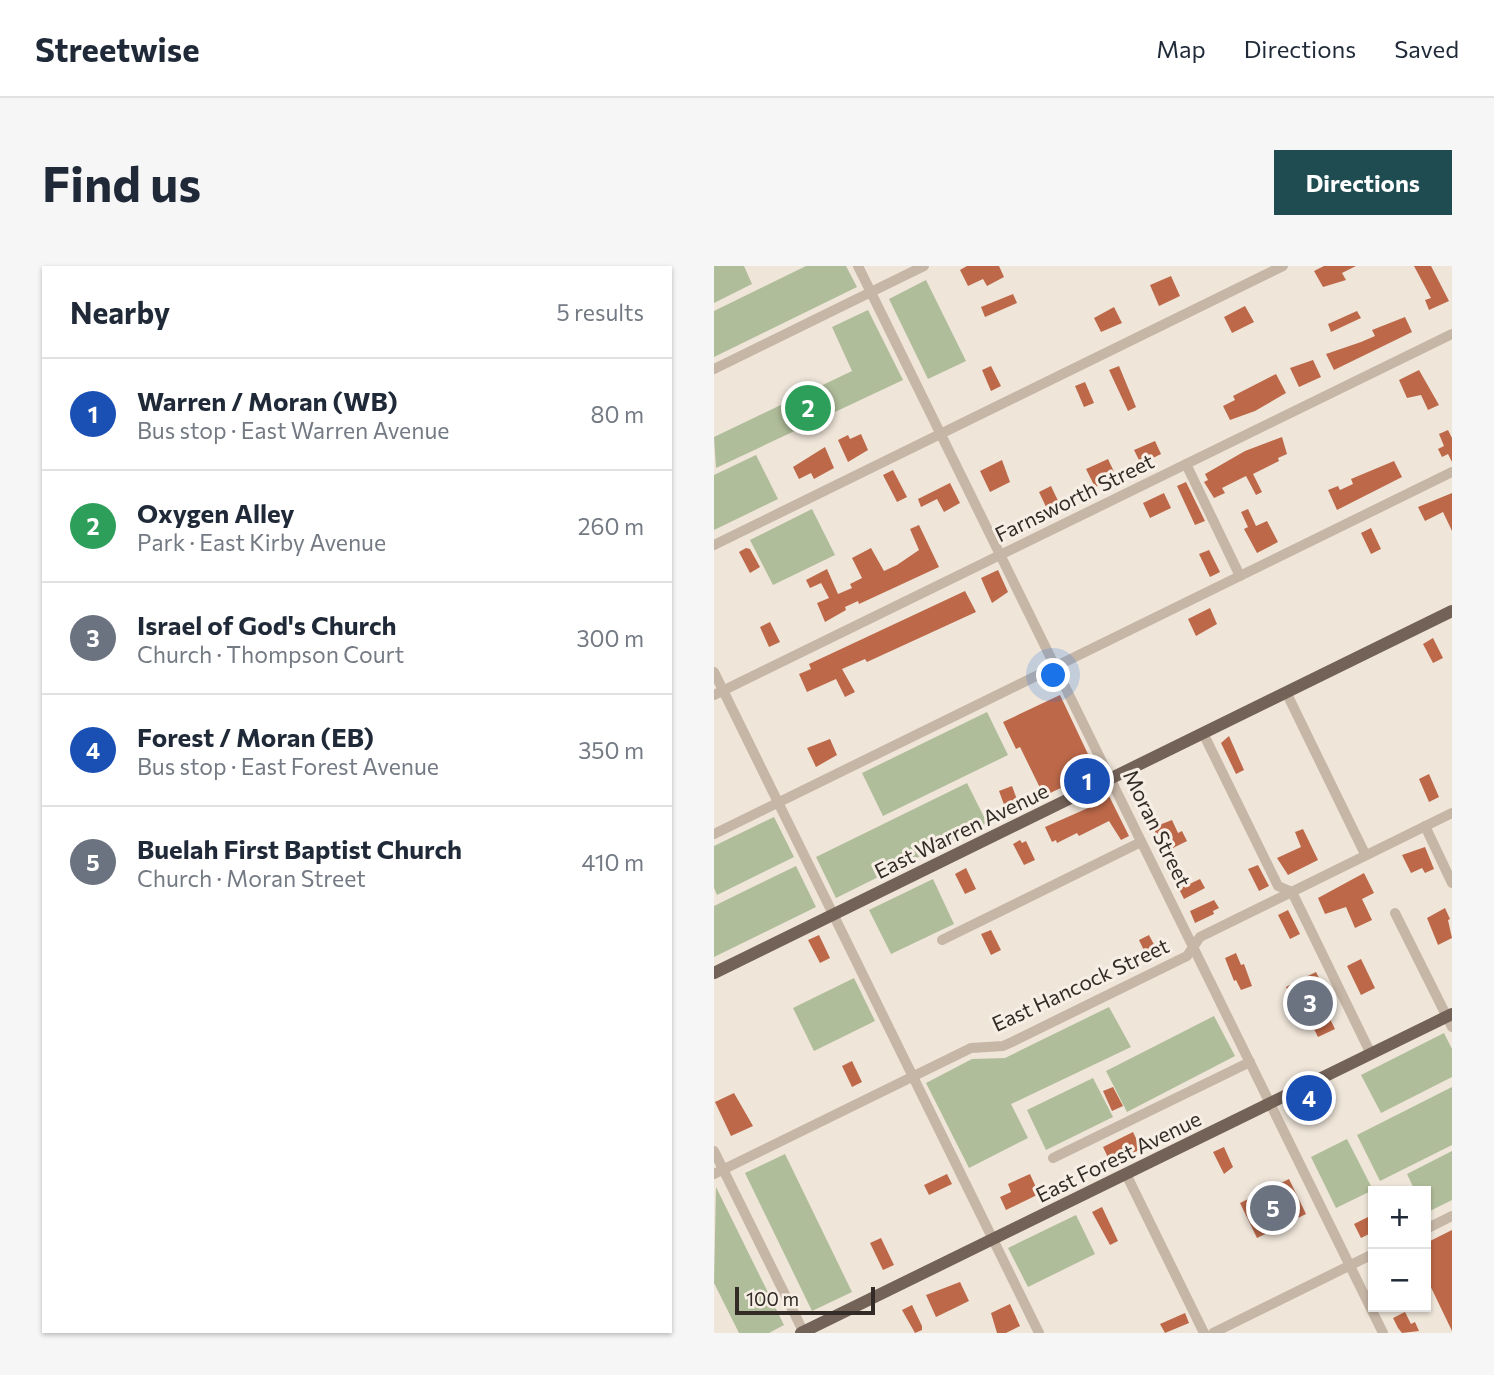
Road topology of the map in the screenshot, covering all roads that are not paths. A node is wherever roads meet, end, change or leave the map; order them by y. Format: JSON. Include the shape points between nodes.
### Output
{"nodes":[{"id":1,"x":858,"y":266,"type":"edge"},
{"id":2,"x":924,"y":266,"type":"edge"},
{"id":3,"x":1283,"y":266,"type":"edge"},
{"id":4,"x":871,"y":292,"type":"junction"},
{"id":5,"x":1452,"y":334,"type":"edge"},
{"id":6,"x":714,"y":369,"type":"edge"},
{"id":7,"x":941,"y":434,"type":"junction"},
{"id":8,"x":1186,"y":464,"type":"junction"},
{"id":9,"x":1452,"y":472,"type":"edge"},
{"id":10,"x":714,"y":545,"type":"edge"},
{"id":11,"x":1002,"y":554,"type":"junction"},
{"id":12,"x":1240,"y":576,"type":"junction"},
{"id":13,"x":1452,"y":611,"type":"edge"},
{"id":14,"x":1057,"y":665,"type":"junction"},
{"id":15,"x":714,"y":672,"type":"edge"},
{"id":16,"x":1286,"y":692,"type":"junction"},
{"id":17,"x":719,"y":693,"type":"edge"},
{"id":18,"x":1203,"y":733,"type":"junction"},
{"id":19,"x":1112,"y":777,"type":"junction"},
{"id":20,"x":778,"y":802,"type":"junction"},
{"id":21,"x":1452,"y":813,"type":"edge"},
{"id":22,"x":1425,"y":826,"type":"junction"},
{"id":23,"x":714,"y":834,"type":"edge"},
{"id":24,"x":1141,"y":842,"type":"junction"},
{"id":25,"x":1364,"y":853,"type":"junction"},
{"id":26,"x":1452,"y":883,"type":"edge"},
{"id":27,"x":1292,"y":892,"type":"junction"},
{"id":28,"x":1395,"y":913,"type":"dead end"},
{"id":29,"x":834,"y":914,"type":"junction"},
{"id":30,"x":942,"y":940,"type":"dead end"},
{"id":31,"x":1194,"y":946,"type":"junction"},
{"id":32,"x":714,"y":973,"type":"edge"},
{"id":33,"x":1450,"y":1019,"type":"edge"},
{"id":34,"x":1371,"y":1054,"type":"junction"},
{"id":35,"x":1250,"y":1062,"type":"junction"},
{"id":36,"x":913,"y":1077,"type":"junction"},
{"id":37,"x":1270,"y":1103,"type":"junction"},
{"id":38,"x":714,"y":1151,"type":"edge"},
{"id":39,"x":1053,"y":1158,"type":"dead end"},
{"id":40,"x":719,"y":1172,"type":"edge"},
{"id":41,"x":1126,"y":1174,"type":"junction"},
{"id":42,"x":1452,"y":1216,"type":"edge"},
{"id":43,"x":1431,"y":1226,"type":"edge"},
{"id":44,"x":993,"y":1239,"type":"junction"},
{"id":45,"x":1368,"y":1257,"type":"edge"},
{"id":46,"x":1350,"y":1266,"type":"junction"},
{"id":47,"x":803,"y":1333,"type":"edge"},
{"id":48,"x":1039,"y":1333,"type":"edge"},
{"id":49,"x":1204,"y":1333,"type":"edge"},
{"id":50,"x":1213,"y":1333,"type":"edge"},
{"id":51,"x":1383,"y":1333,"type":"edge"}],
"edges":[{"from":1,"to":4,"type":"street","name":"Moran Street"},
{"from":2,"to":4,"type":"street"},
{"from":3,"to":7,"type":"street"},
{"from":4,"to":6,"type":"street"},
{"from":4,"to":7,"type":"street","name":"Moran Street"},
{"from":5,"to":8,"type":"street","name":"Farnsworth Street"},
{"from":7,"to":10,"type":"street"},
{"from":7,"to":11,"type":"street","name":"Moran Street"},
{"from":8,"to":11,"type":"street","name":"Farnsworth Street"},
{"from":8,"to":12,"type":"street"},
{"from":9,"to":12,"type":"street"},
{"from":11,"to":14,"type":"street","name":"Moran Street"},
{"from":11,"to":17,"type":"street","name":"Farnsworth Street"},
{"from":12,"to":14,"type":"street"},
{"from":13,"to":16,"type":"main road","name":"East Warren Avenue"},
{"from":14,"to":19,"type":"street","name":"Moran Street"},
{"from":14,"to":20,"type":"street"},
{"from":15,"to":17,"type":"street"},
{"from":16,"to":18,"type":"main road","name":"East Warren Avenue"},
{"from":16,"to":25,"type":"street"},
{"from":17,"to":20,"type":"street"},
{"from":18,"to":19,"type":"main road","name":"East Warren Avenue"},
{"from":18,"to":27,"type":"street","via":[[1278,886]]},
{"from":19,"to":24,"type":"street","name":"Moran Street"},
{"from":19,"to":29,"type":"main road","name":"East Warren Avenue"},
{"from":20,"to":23,"type":"street"},
{"from":20,"to":29,"type":"street"},
{"from":21,"to":22,"type":"street","name":"East Hancock Street"},
{"from":22,"to":25,"type":"street","name":"East Hancock Street"},
{"from":22,"to":26,"type":"street"},
{"from":24,"to":30,"type":"street"},
{"from":24,"to":31,"type":"street","name":"Moran Street"},
{"from":25,"to":27,"type":"street","name":"East Hancock Street"},
{"from":27,"to":31,"type":"street","name":"East Hancock Street","via":[[1200,937]]},
{"from":27,"to":34,"type":"street"},
{"from":28,"to":33,"type":"street"},
{"from":29,"to":32,"type":"main road","name":"East Warren Avenue"},
{"from":29,"to":36,"type":"street"},
{"from":31,"to":35,"type":"street","name":"Moran Street"},
{"from":31,"to":36,"type":"street","name":"East Hancock Street","via":[[1187,956],[1012,1042],[971,1048]]},
{"from":33,"to":34,"type":"main road","name":"East Forest Avenue"},
{"from":34,"to":37,"type":"main road","name":"East Forest Avenue"},
{"from":35,"to":37,"type":"street","name":"Moran Street"},
{"from":35,"to":39,"type":"street"},
{"from":36,"to":40,"type":"street","name":"East Hancock Street"},
{"from":36,"to":44,"type":"street"},
{"from":37,"to":41,"type":"main road","name":"East Forest Avenue"},
{"from":37,"to":46,"type":"street","name":"Moran Street"},
{"from":38,"to":40,"type":"street"},
{"from":40,"to":47,"type":"street"},
{"from":41,"to":44,"type":"main road","name":"East Forest Avenue"},
{"from":41,"to":49,"type":"street"},
{"from":42,"to":43,"type":"street"},
{"from":44,"to":47,"type":"main road","name":"East Forest Avenue"},
{"from":44,"to":48,"type":"street"},
{"from":45,"to":46,"type":"street"},
{"from":46,"to":50,"type":"street"},
{"from":46,"to":51,"type":"street","name":"Moran Street"}]}
